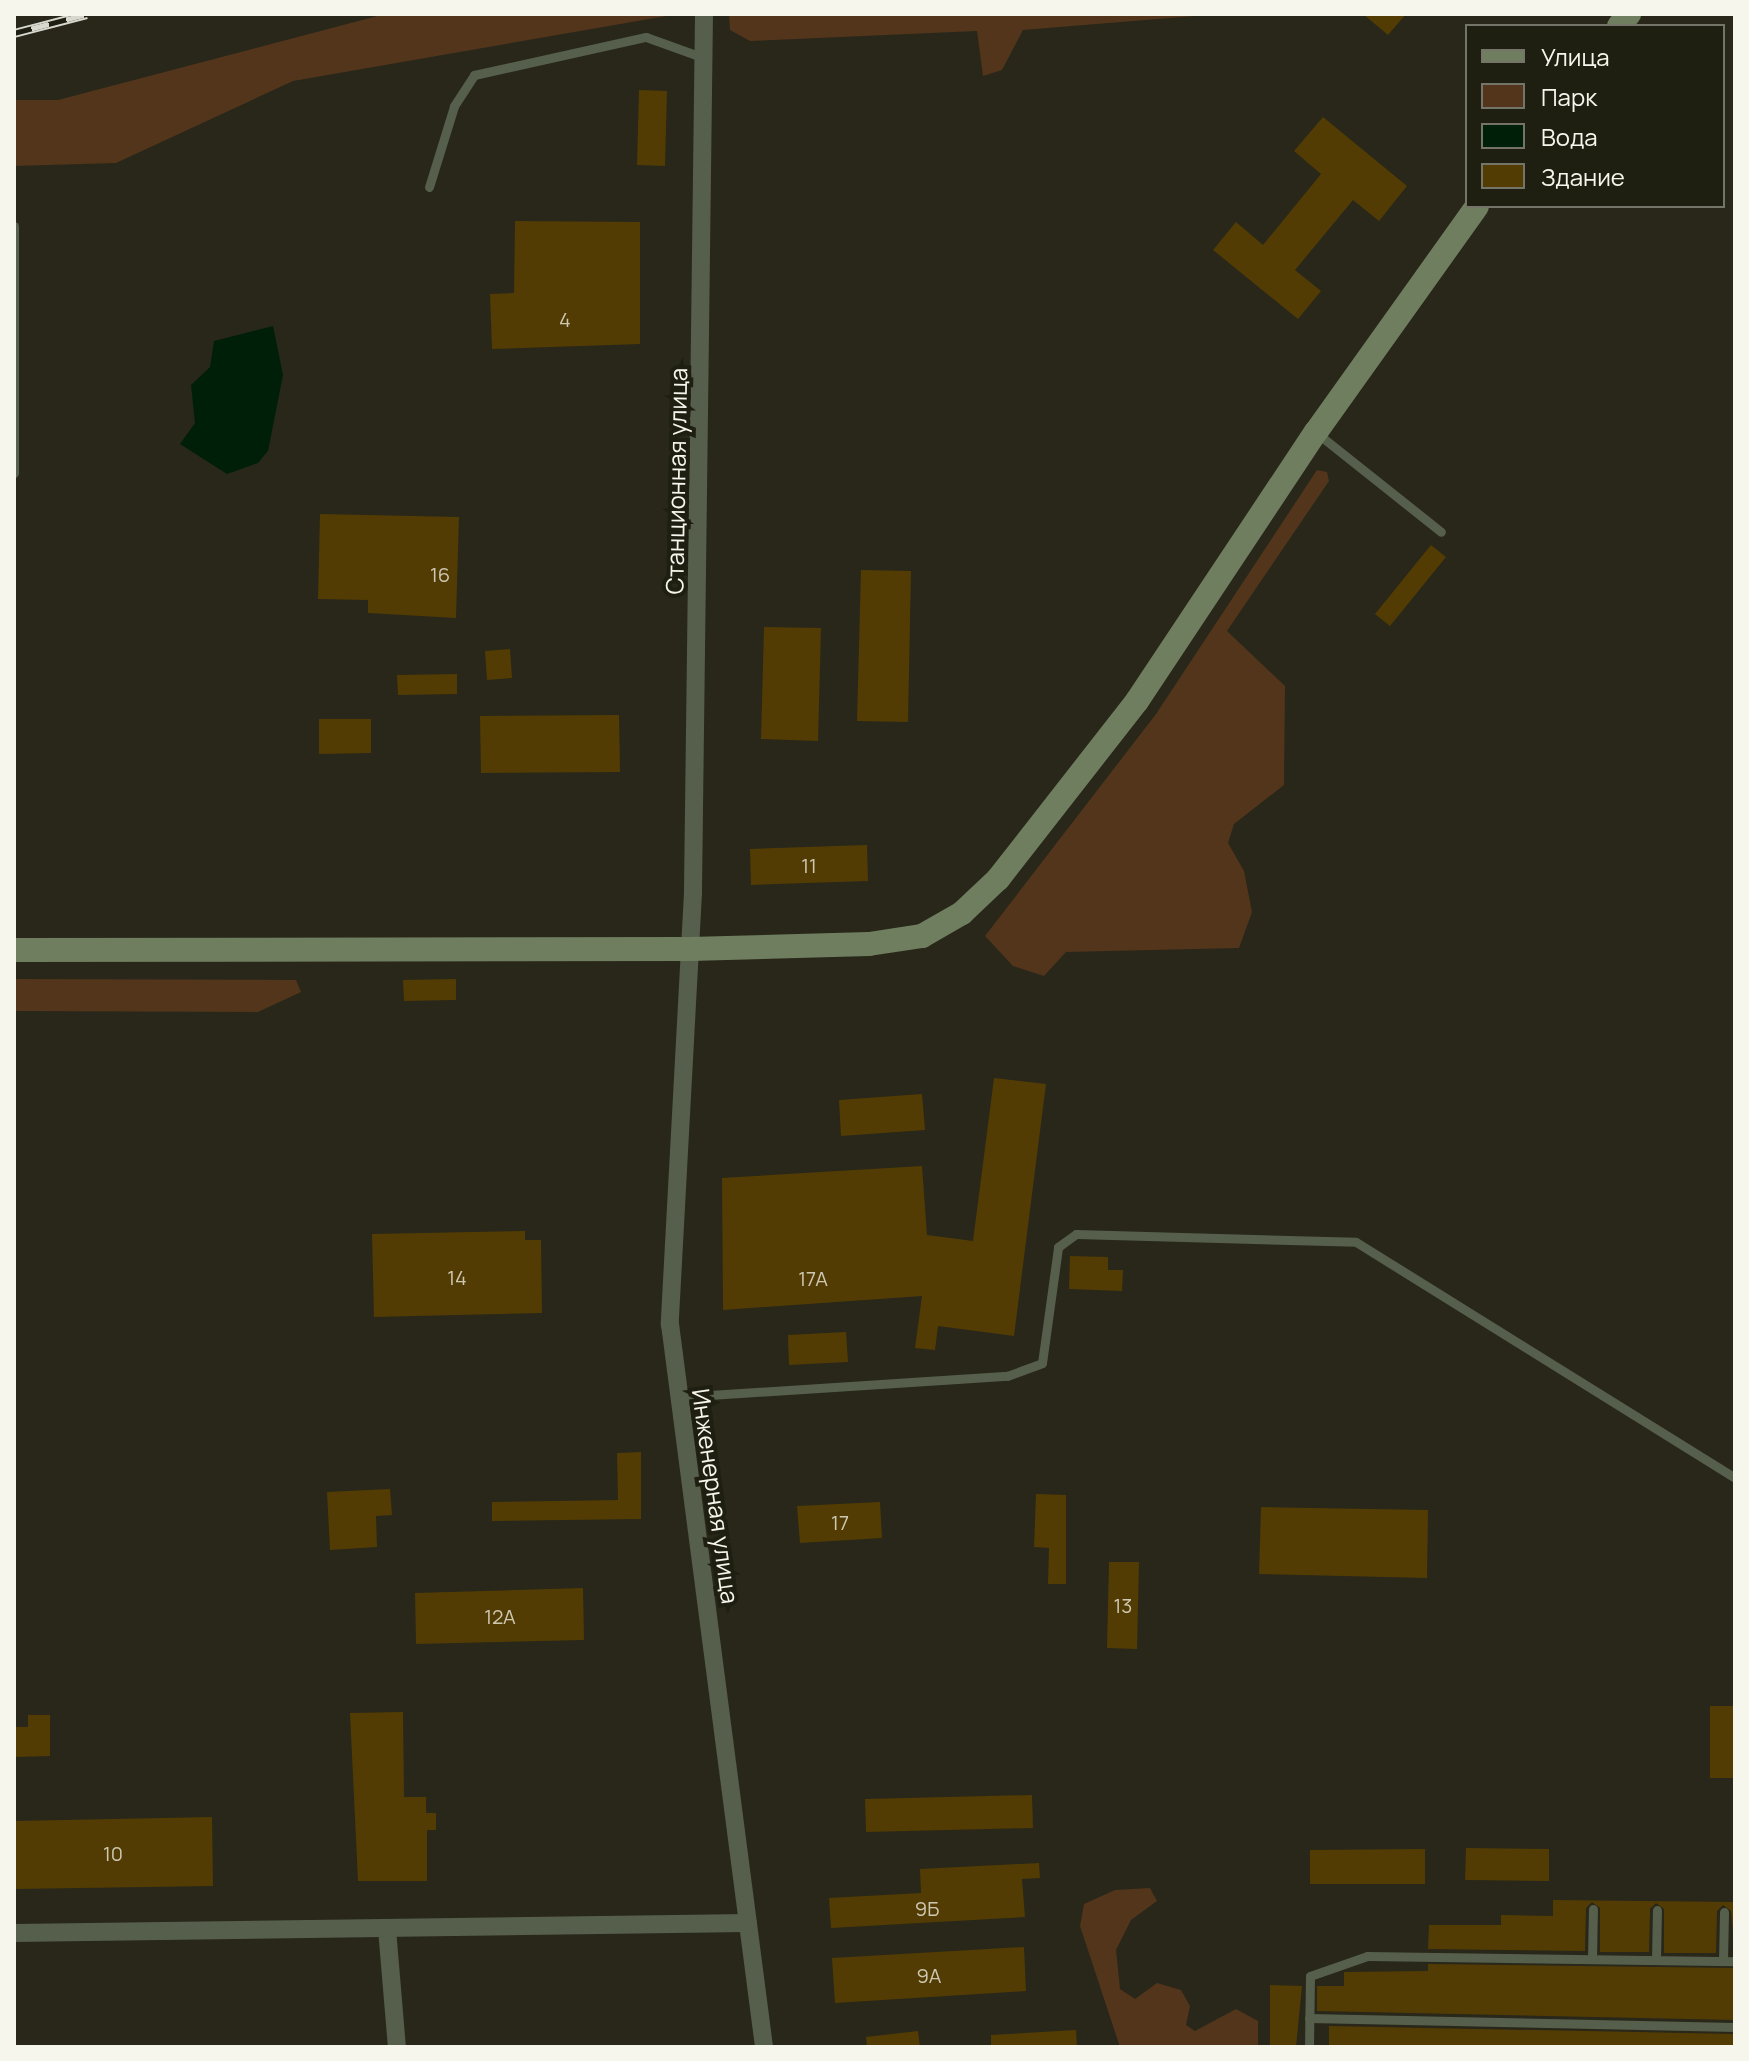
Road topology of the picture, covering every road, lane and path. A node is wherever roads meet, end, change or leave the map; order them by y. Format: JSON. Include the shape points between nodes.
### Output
{"nodes":[{"id":1,"x":704,"y":14,"type":"edge"},
{"id":2,"x":705,"y":58,"type":"junction"},
{"id":3,"x":429,"y":187,"type":"dead end"},
{"id":4,"x":1476,"y":208,"type":"edge"},
{"id":5,"x":14,"y":226,"type":"edge"},
{"id":6,"x":1316,"y":432,"type":"junction"},
{"id":7,"x":14,"y":473,"type":"edge"},
{"id":8,"x":1441,"y":532,"type":"dead end"},
{"id":9,"x":690,"y":949,"type":"junction"},
{"id":10,"x":14,"y":950,"type":"edge"},
{"id":11,"x":677,"y":1397,"type":"junction"},
{"id":12,"x":1735,"y":1478,"type":"edge"},
{"id":13,"x":1593,"y":1909,"type":"dead end"},
{"id":14,"x":1657,"y":1910,"type":"dead end"},
{"id":15,"x":1724,"y":1912,"type":"dead end"},
{"id":16,"x":748,"y":1923,"type":"junction"},
{"id":17,"x":387,"y":1929,"type":"junction"},
{"id":18,"x":14,"y":1933,"type":"edge"},
{"id":19,"x":1592,"y":1959,"type":"junction"},
{"id":20,"x":1656,"y":1960,"type":"junction"},
{"id":21,"x":1723,"y":1961,"type":"junction"},
{"id":22,"x":1735,"y":1961,"type":"edge"},
{"id":23,"x":1309,"y":2018,"type":"junction"},
{"id":24,"x":1735,"y":2027,"type":"edge"},
{"id":25,"x":397,"y":2047,"type":"edge"},
{"id":26,"x":764,"y":2047,"type":"edge"},
{"id":27,"x":1309,"y":2047,"type":"edge"}],
"edges":[{"from":1,"to":2,"type":"street","name":"Станционная улица"},
{"from":2,"to":3,"type":"lane","via":[[646,37],[474,75],[454,106]]},
{"from":2,"to":9,"type":"street","name":"Станционная улица"},
{"from":4,"to":6,"type":"street"},
{"from":5,"to":7,"type":"lane"},
{"from":6,"to":8,"type":"lane"},
{"from":6,"to":9,"type":"street","via":[[1137,701],[998,879],[962,913],[922,936],[869,944]]},
{"from":9,"to":10,"type":"street"},
{"from":9,"to":11,"type":"street","name":"Инженерная улица","via":[[672,1231],[670,1324]]},
{"from":11,"to":12,"type":"lane","via":[[1007,1376],[1042,1363],[1058,1247],[1076,1234],[1356,1242]]},
{"from":11,"to":16,"type":"street","name":"Инженерная улица"},
{"from":13,"to":19,"type":"lane"},
{"from":14,"to":20,"type":"lane"},
{"from":15,"to":21,"type":"lane"},
{"from":16,"to":17,"type":"street"},
{"from":16,"to":26,"type":"street","name":"Инженерная улица"},
{"from":17,"to":18,"type":"street"},
{"from":17,"to":25,"type":"street"},
{"from":19,"to":20,"type":"lane"},
{"from":19,"to":23,"type":"lane","via":[[1367,1956],[1310,1976]]},
{"from":20,"to":21,"type":"lane"},
{"from":21,"to":22,"type":"lane"},
{"from":23,"to":24,"type":"lane"},
{"from":23,"to":27,"type":"lane"}]}
